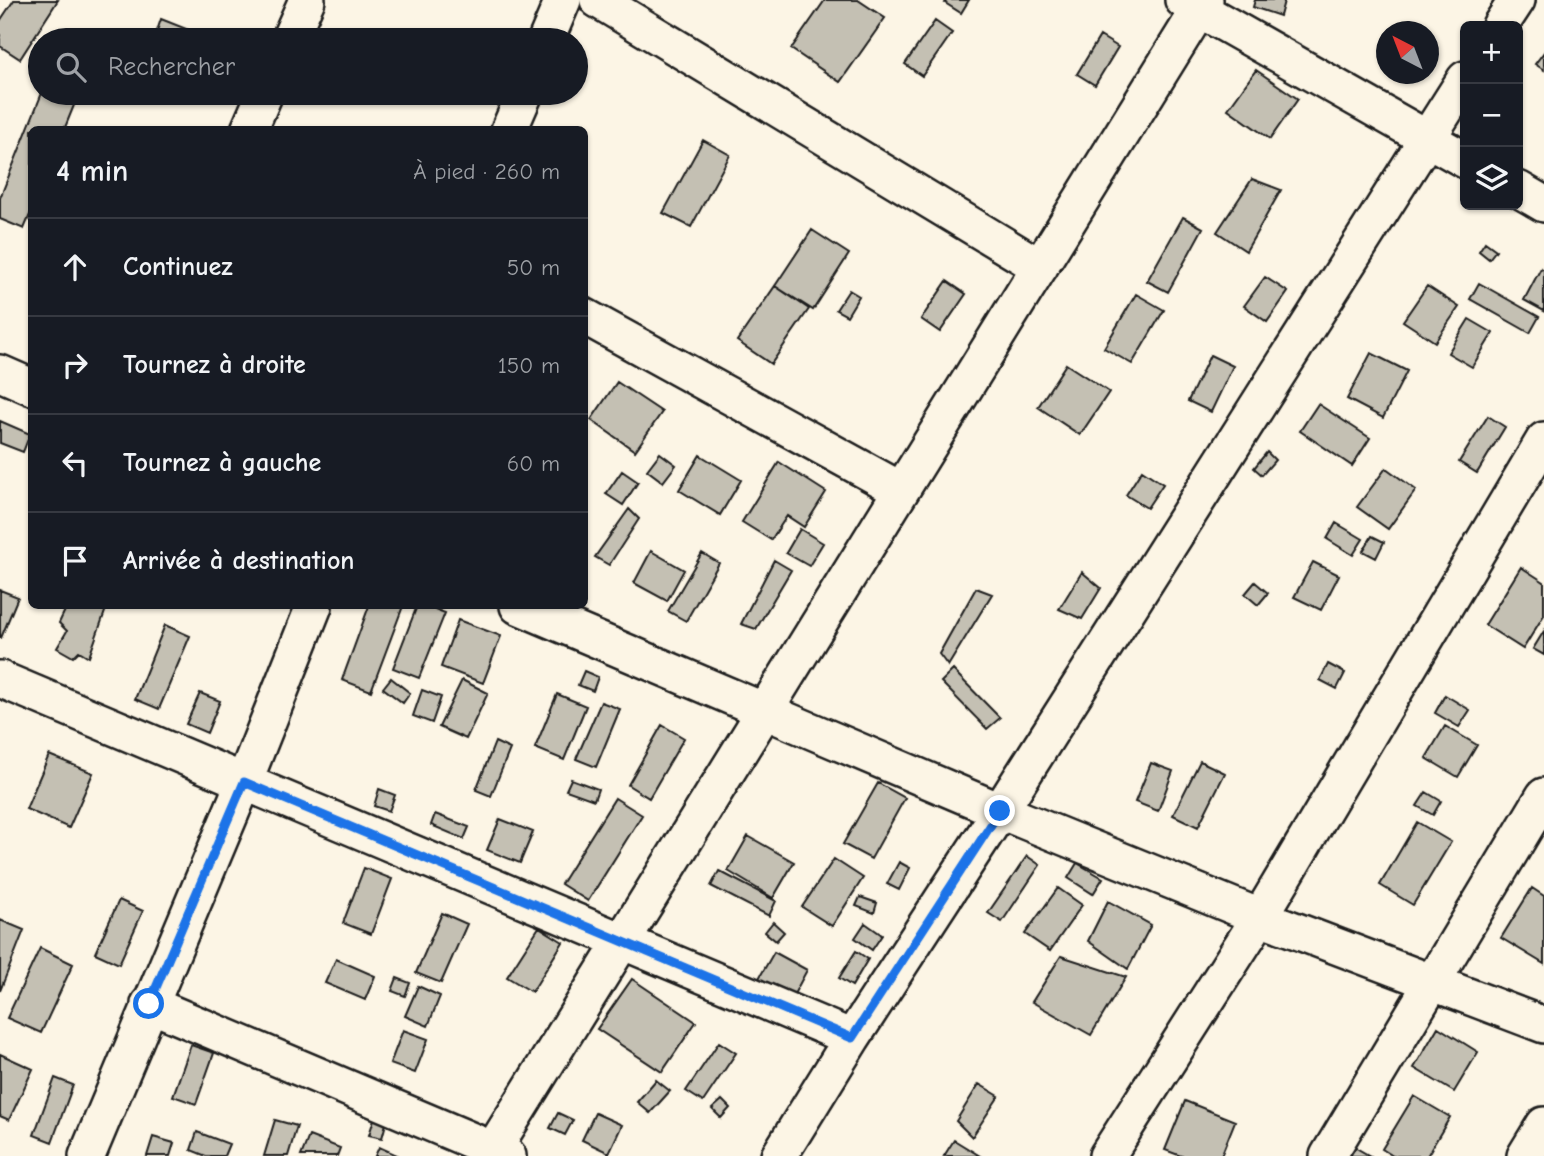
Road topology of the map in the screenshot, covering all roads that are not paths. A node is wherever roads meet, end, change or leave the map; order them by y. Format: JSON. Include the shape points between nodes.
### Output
{"nodes":[{"id":1,"x":307,"y":0,"type":"edge"},
{"id":2,"x":563,"y":0,"type":"edge"},
{"id":3,"x":598,"y":0,"type":"edge"},
{"id":4,"x":1517,"y":0,"type":"edge"},
{"id":5,"x":1196,"y":3,"type":"edge"},
{"id":6,"x":1503,"y":21,"type":"edge"},
{"id":7,"x":294,"y":28,"type":"edge"},
{"id":8,"x":551,"y":28,"type":"edge"},
{"id":9,"x":1462,"y":84,"type":"edge"},
{"id":10,"x":260,"y":105,"type":"edge"},
{"id":11,"x":519,"y":105,"type":"edge"},
{"id":12,"x":251,"y":126,"type":"edge"},
{"id":13,"x":511,"y":126,"type":"edge"},
{"id":14,"x":1427,"y":138,"type":"junction"},
{"id":15,"x":1460,"y":157,"type":"edge"},
{"id":16,"x":1523,"y":192,"type":"edge"},
{"id":17,"x":1544,"y":204,"type":"edge"},
{"id":18,"x":1040,"y":267,"type":"junction"},
{"id":19,"x":588,"y":318,"type":"edge"},
{"id":20,"x":0,"y":373,"type":"edge"},
{"id":21,"x":28,"y":385,"type":"edge"},
{"id":22,"x":1544,"y":440,"type":"edge"},
{"id":23,"x":901,"y":490,"type":"junction"},
{"id":24,"x":313,"y":609,"type":"edge"},
{"id":25,"x":525,"y":609,"type":"edge"},
{"id":26,"x":0,"y":679,"type":"edge"},
{"id":27,"x":764,"y":711,"type":"junction"},
{"id":28,"x":244,"y":782,"type":"junction"},
{"id":29,"x":1544,"y":796,"type":"edge"},
{"id":30,"x":1000,"y":811,"type":"junction"},
{"id":31,"x":1260,"y":917,"type":"junction"},
{"id":32,"x":622,"y":941,"type":"junction"},
{"id":33,"x":1432,"y":983,"type":"junction"},
{"id":34,"x":149,"y":1004,"type":"junction"},
{"id":35,"x":1544,"y":1025,"type":"edge"},
{"id":36,"x":852,"y":1038,"type":"junction"},
{"id":37,"x":1544,"y":1125,"type":"edge"},
{"id":38,"x":496,"y":1154,"type":"edge"},
{"id":39,"x":87,"y":1156,"type":"edge"},
{"id":40,"x":779,"y":1156,"type":"edge"},
{"id":41,"x":1107,"y":1156,"type":"edge"},
{"id":42,"x":1328,"y":1156,"type":"edge"},
{"id":43,"x":1525,"y":1156,"type":"edge"}],
"edges":[{"from":1,"to":7,"type":"street"},
{"from":2,"to":8,"type":"street"},
{"from":3,"to":18,"type":"street"},
{"from":4,"to":6,"type":"street"},
{"from":5,"to":14,"type":"street"},
{"from":5,"to":18,"type":"street"},
{"from":9,"to":14,"type":"street"},
{"from":10,"to":12,"type":"street"},
{"from":11,"to":13,"type":"street"},
{"from":14,"to":15,"type":"street"},
{"from":14,"to":30,"type":"street"},
{"from":16,"to":17,"type":"street"},
{"from":18,"to":23,"type":"street"},
{"from":19,"to":23,"type":"street"},
{"from":20,"to":21,"type":"street"},
{"from":22,"to":31,"type":"street"},
{"from":23,"to":27,"type":"street"},
{"from":24,"to":28,"type":"street"},
{"from":25,"to":27,"type":"street"},
{"from":26,"to":28,"type":"street"},
{"from":27,"to":30,"type":"street"},
{"from":27,"to":32,"type":"street"},
{"from":28,"to":32,"type":"street"},
{"from":28,"to":34,"type":"street"},
{"from":29,"to":33,"type":"street"},
{"from":30,"to":31,"type":"street"},
{"from":30,"to":36,"type":"street"},
{"from":31,"to":33,"type":"street"},
{"from":31,"to":41,"type":"street"},
{"from":32,"to":36,"type":"street"},
{"from":32,"to":38,"type":"street"},
{"from":33,"to":35,"type":"street"},
{"from":33,"to":42,"type":"street"},
{"from":34,"to":38,"type":"street"},
{"from":34,"to":39,"type":"street"},
{"from":36,"to":40,"type":"street"},
{"from":37,"to":43,"type":"street"}]}
